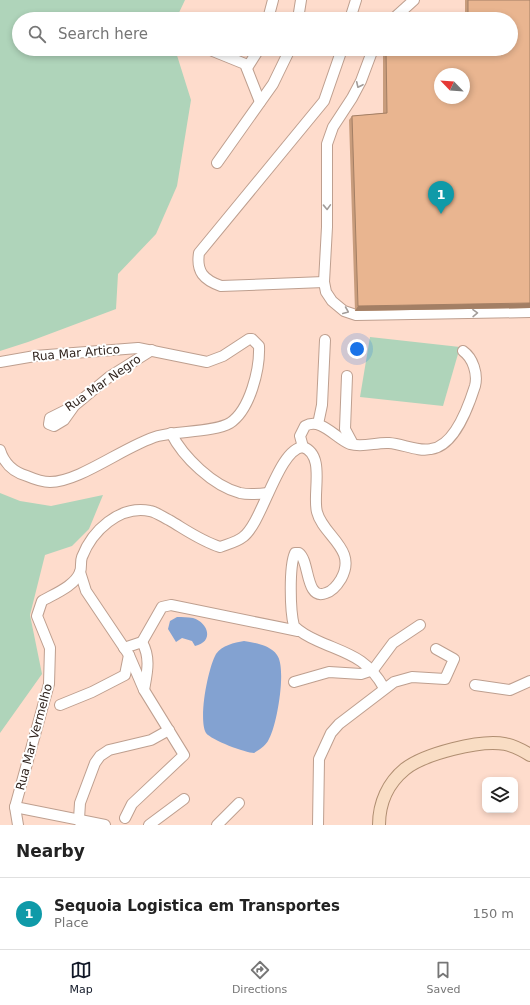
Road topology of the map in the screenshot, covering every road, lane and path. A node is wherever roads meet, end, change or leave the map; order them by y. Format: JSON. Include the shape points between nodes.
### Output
{"nodes":[{"id":1,"x":272,"y":0,"type":"edge"},
{"id":2,"x":301,"y":0,"type":"edge"},
{"id":3,"x":356,"y":0,"type":"edge"},
{"id":4,"x":414,"y":0,"type":"edge"},
{"id":5,"x":269,"y":12,"type":"edge"},
{"id":6,"x":299,"y":12,"type":"edge"},
{"id":7,"x":352,"y":12,"type":"edge"},
{"id":8,"x":401,"y":12,"type":"edge"},
{"id":9,"x":225,"y":56,"type":"edge"},
{"id":10,"x":255,"y":56,"type":"edge"},
{"id":11,"x":287,"y":56,"type":"edge"},
{"id":12,"x":340,"y":56,"type":"edge"},
{"id":13,"x":371,"y":56,"type":"edge"},
{"id":14,"x":247,"y":68,"type":"junction"},
{"id":15,"x":260,"y":102,"type":"junction"},
{"id":16,"x":217,"y":163,"type":"dead end"},
{"id":17,"x":324,"y":282,"type":"junction"},
{"id":18,"x":530,"y":312,"type":"edge"},
{"id":19,"x":325,"y":340,"type":"dead end"},
{"id":20,"x":152,"y":350,"type":"junction"},
{"id":21,"x":463,"y":351,"type":"dead end"},
{"id":22,"x":0,"y":362,"type":"edge"},
{"id":23,"x":348,"y":376,"type":"dead end"},
{"id":24,"x":53,"y":416,"type":"dead end"},
{"id":25,"x":318,"y":424,"type":"junction"},
{"id":26,"x":171,"y":433,"type":"junction"},
{"id":27,"x":353,"y":444,"type":"junction"},
{"id":28,"x":303,"y":447,"type":"junction"},
{"id":29,"x":0,"y":450,"type":"edge"},
{"id":30,"x":268,"y":493,"type":"junction"},
{"id":31,"x":80,"y":572,"type":"junction"},
{"id":32,"x":420,"y":625,"type":"dead end"},
{"id":33,"x":298,"y":631,"type":"junction"},
{"id":34,"x":142,"y":642,"type":"junction"},
{"id":35,"x":436,"y":649,"type":"dead end"},
{"id":36,"x":127,"y":651,"type":"junction"},
{"id":37,"x":373,"y":670,"type":"junction"},
{"id":38,"x":530,"y":680,"type":"edge"},
{"id":39,"x":294,"y":682,"type":"dead end"},
{"id":40,"x":475,"y":685,"type":"dead end"},
{"id":41,"x":384,"y":688,"type":"junction"},
{"id":42,"x":144,"y":690,"type":"junction"},
{"id":43,"x":60,"y":705,"type":"dead end"},
{"id":44,"x":169,"y":730,"type":"junction"},
{"id":45,"x":530,"y":755,"type":"edge"},
{"id":46,"x":184,"y":799,"type":"dead end"},
{"id":47,"x":239,"y":803,"type":"dead end"},
{"id":48,"x":15,"y":807,"type":"junction"},
{"id":49,"x":125,"y":818,"type":"dead end"},
{"id":50,"x":80,"y":822,"type":"edge"},
{"id":51,"x":18,"y":825,"type":"edge"},
{"id":52,"x":106,"y":825,"type":"edge"},
{"id":53,"x":149,"y":825,"type":"edge"},
{"id":54,"x":217,"y":825,"type":"edge"},
{"id":55,"x":318,"y":825,"type":"edge"},
{"id":56,"x":378,"y":825,"type":"edge"}],
"edges":[{"from":1,"to":5,"type":"street"},
{"from":2,"to":6,"type":"street"},
{"from":3,"to":7,"type":"street"},
{"from":4,"to":8,"type":"street"},
{"from":9,"to":14,"type":"street","via":[[245,64]]},
{"from":10,"to":14,"type":"street"},
{"from":11,"to":15,"type":"street","via":[[273,84]]},
{"from":12,"to":17,"type":"street","via":[[324,101],[199,253],[197,264],[203,275],[221,286]]},
{"from":13,"to":17,"type":"street","one_way":true,"via":[[352,98],[333,127],[327,144]]},
{"from":14,"to":15,"type":"street"},
{"from":15,"to":16,"type":"street"},
{"from":17,"to":18,"type":"street","one_way":true,"via":[[326,292],[335,304],[344,311],[356,315]]},
{"from":19,"to":25,"type":"street","via":[[322,406]]},
{"from":20,"to":22,"type":"street","name":"Rua Mar Artico","via":[[119,349],[35,356]]},
{"from":20,"to":24,"type":"street","name":"Rua Mar Negro","via":[[109,376],[74,406]]},
{"from":20,"to":26,"type":"street","name":"Rua Mar Artico","via":[[208,362],[223,356],[249,339],[259,346],[260,353],[251,391],[239,415],[220,427]]},
{"from":21,"to":27,"type":"street","via":[[471,359],[476,384],[461,424],[450,437],[432,450],[388,443],[360,446]]},
{"from":23,"to":27,"type":"street","via":[[345,429]]},
{"from":25,"to":27,"type":"street"},
{"from":25,"to":28,"type":"street","via":[[310,423],[304,426],[300,436]]},
{"from":26,"to":29,"type":"street","via":[[145,440],[69,478],[49,482],[34,479],[13,469],[3,460]]},
{"from":26,"to":30,"type":"street","via":[[186,457],[225,486],[239,493]]},
{"from":28,"to":30,"type":"street","via":[[292,451]]},
{"from":28,"to":33,"type":"street","via":[[310,452],[317,469],[317,513],[320,521],[342,548],[345,566],[339,583],[326,594],[320,594],[314,591],[310,584],[302,556],[295,553],[291,604]]},
{"from":30,"to":31,"type":"street","via":[[252,527],[243,537],[220,547],[203,541],[151,511],[137,510],[119,515],[104,525],[90,540],[81,559]]},
{"from":31,"to":36,"type":"street","via":[[86,590]]},
{"from":31,"to":48,"type":"street","name":"Rua Mar Vermelho","via":[[71,584],[42,602],[37,616],[50,648],[49,684]]},
{"from":32,"to":37,"type":"street","via":[[393,643]]},
{"from":33,"to":34,"type":"street","via":[[171,605],[162,607]]},
{"from":33,"to":37,"type":"street","via":[[364,662]]},
{"from":34,"to":36,"type":"street"},
{"from":34,"to":42,"type":"street","via":[[147,650],[148,665]]},
{"from":35,"to":41,"type":"street","via":[[454,659],[445,679],[403,678]]},
{"from":36,"to":42,"type":"street"},
{"from":36,"to":43,"type":"street","via":[[125,675]]},
{"from":37,"to":39,"type":"street","via":[[361,674],[329,672]]},
{"from":37,"to":41,"type":"street"},
{"from":38,"to":40,"type":"street","via":[[510,690]]},
{"from":41,"to":55,"type":"street","via":[[339,724],[323,747],[319,759]]},
{"from":42,"to":44,"type":"street"},
{"from":44,"to":49,"type":"street","via":[[184,754],[132,804]]},
{"from":44,"to":50,"type":"street","via":[[151,740],[109,750],[100,756],[80,804]]},
{"from":45,"to":56,"type":"main road","via":[[504,743],[451,749],[423,759],[393,781],[379,809]]},
{"from":46,"to":53,"type":"street"},
{"from":47,"to":54,"type":"street"},
{"from":48,"to":50,"type":"street"},
{"from":48,"to":51,"type":"street","name":"Rua Mar Vermelho"},
{"from":50,"to":52,"type":"street"}]}
